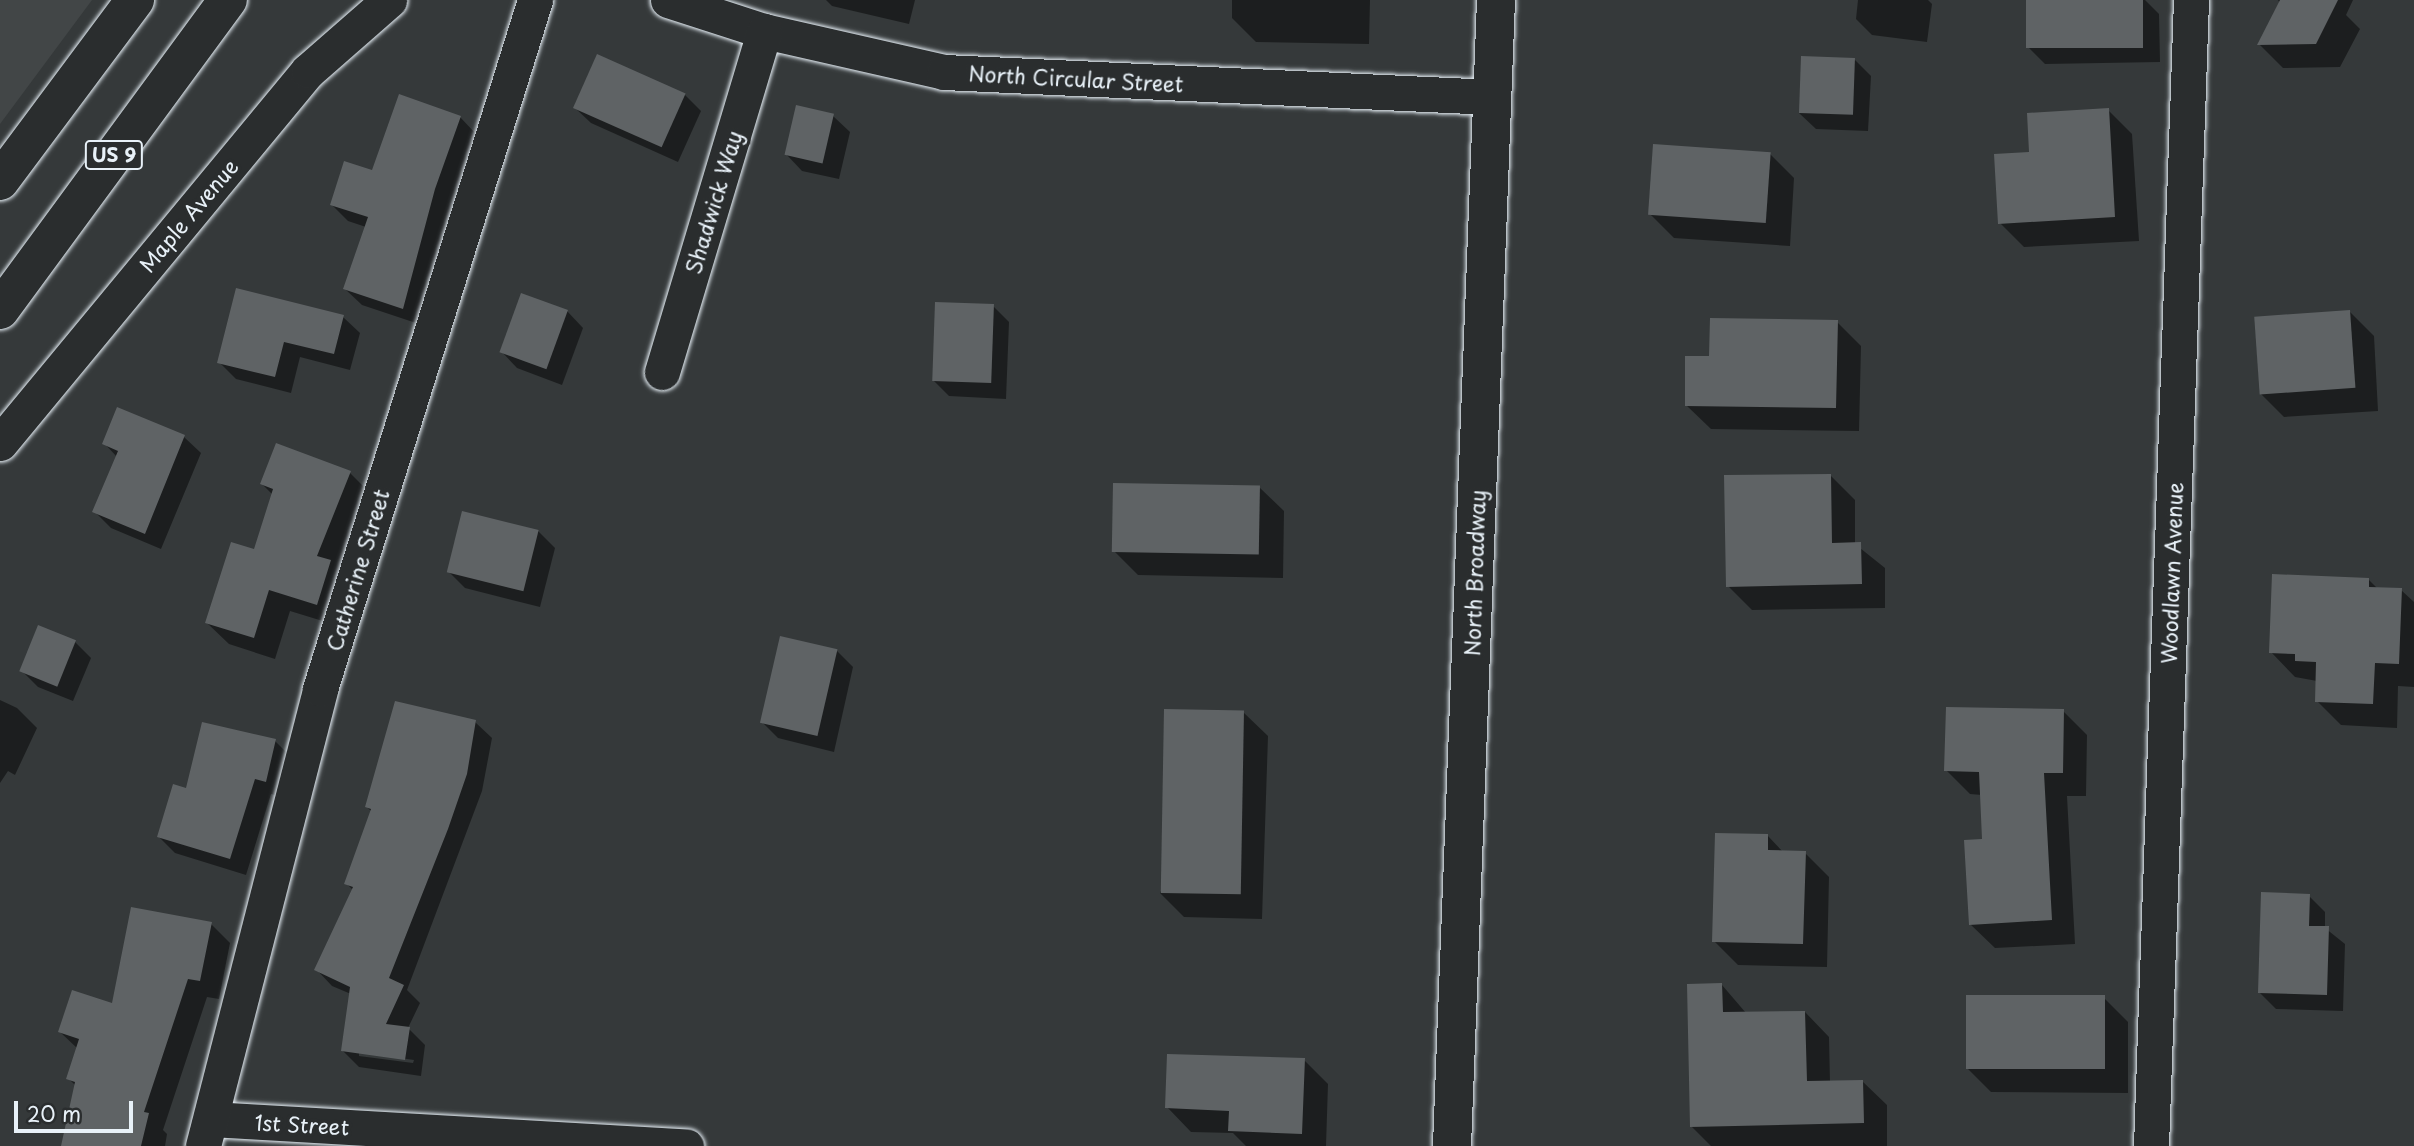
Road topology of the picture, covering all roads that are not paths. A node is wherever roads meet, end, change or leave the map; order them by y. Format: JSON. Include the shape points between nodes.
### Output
{"nodes":[{"id":1,"x":135,"y":0,"type":"edge"},
{"id":2,"x":228,"y":0,"type":"edge"},
{"id":3,"x":389,"y":0,"type":"edge"},
{"id":4,"x":535,"y":0,"type":"edge"},
{"id":5,"x":668,"y":0,"type":"edge"},
{"id":6,"x":1496,"y":0,"type":"edge"},
{"id":7,"x":2191,"y":0,"type":"edge"},
{"id":8,"x":764,"y":31,"type":"junction"},
{"id":9,"x":1492,"y":97,"type":"junction"},
{"id":10,"x":0,"y":181,"type":"edge"},
{"id":11,"x":0,"y":310,"type":"edge"},
{"id":12,"x":662,"y":372,"type":"dead end"},
{"id":13,"x":0,"y":443,"type":"edge"},
{"id":14,"x":207,"y":1133,"type":"edge"},
{"id":15,"x":686,"y":1146,"type":"edge"},
{"id":16,"x":1452,"y":1146,"type":"edge"},
{"id":17,"x":2151,"y":1146,"type":"edge"}],
"edges":[{"from":1,"to":10,"type":"main road"},
{"from":2,"to":11,"type":"main road","number":"US 9"},
{"from":3,"to":13,"type":"street","name":"Maple Avenue","via":[[308,71]]},
{"from":4,"to":14,"type":"street","name":"Catherine Street","via":[[320,690]]},
{"from":5,"to":8,"type":"street","name":"North Circular Street"},
{"from":6,"to":9,"type":"main road","name":"North Broadway"},
{"from":7,"to":17,"type":"street","name":"Woodlawn Avenue"},
{"from":8,"to":9,"type":"street","name":"North Circular Street","via":[[944,72]]},
{"from":8,"to":12,"type":"street","name":"Shadwick Way"},
{"from":9,"to":16,"type":"main road","name":"North Broadway"},
{"from":14,"to":15,"type":"street","name":"1st Street"}]}
